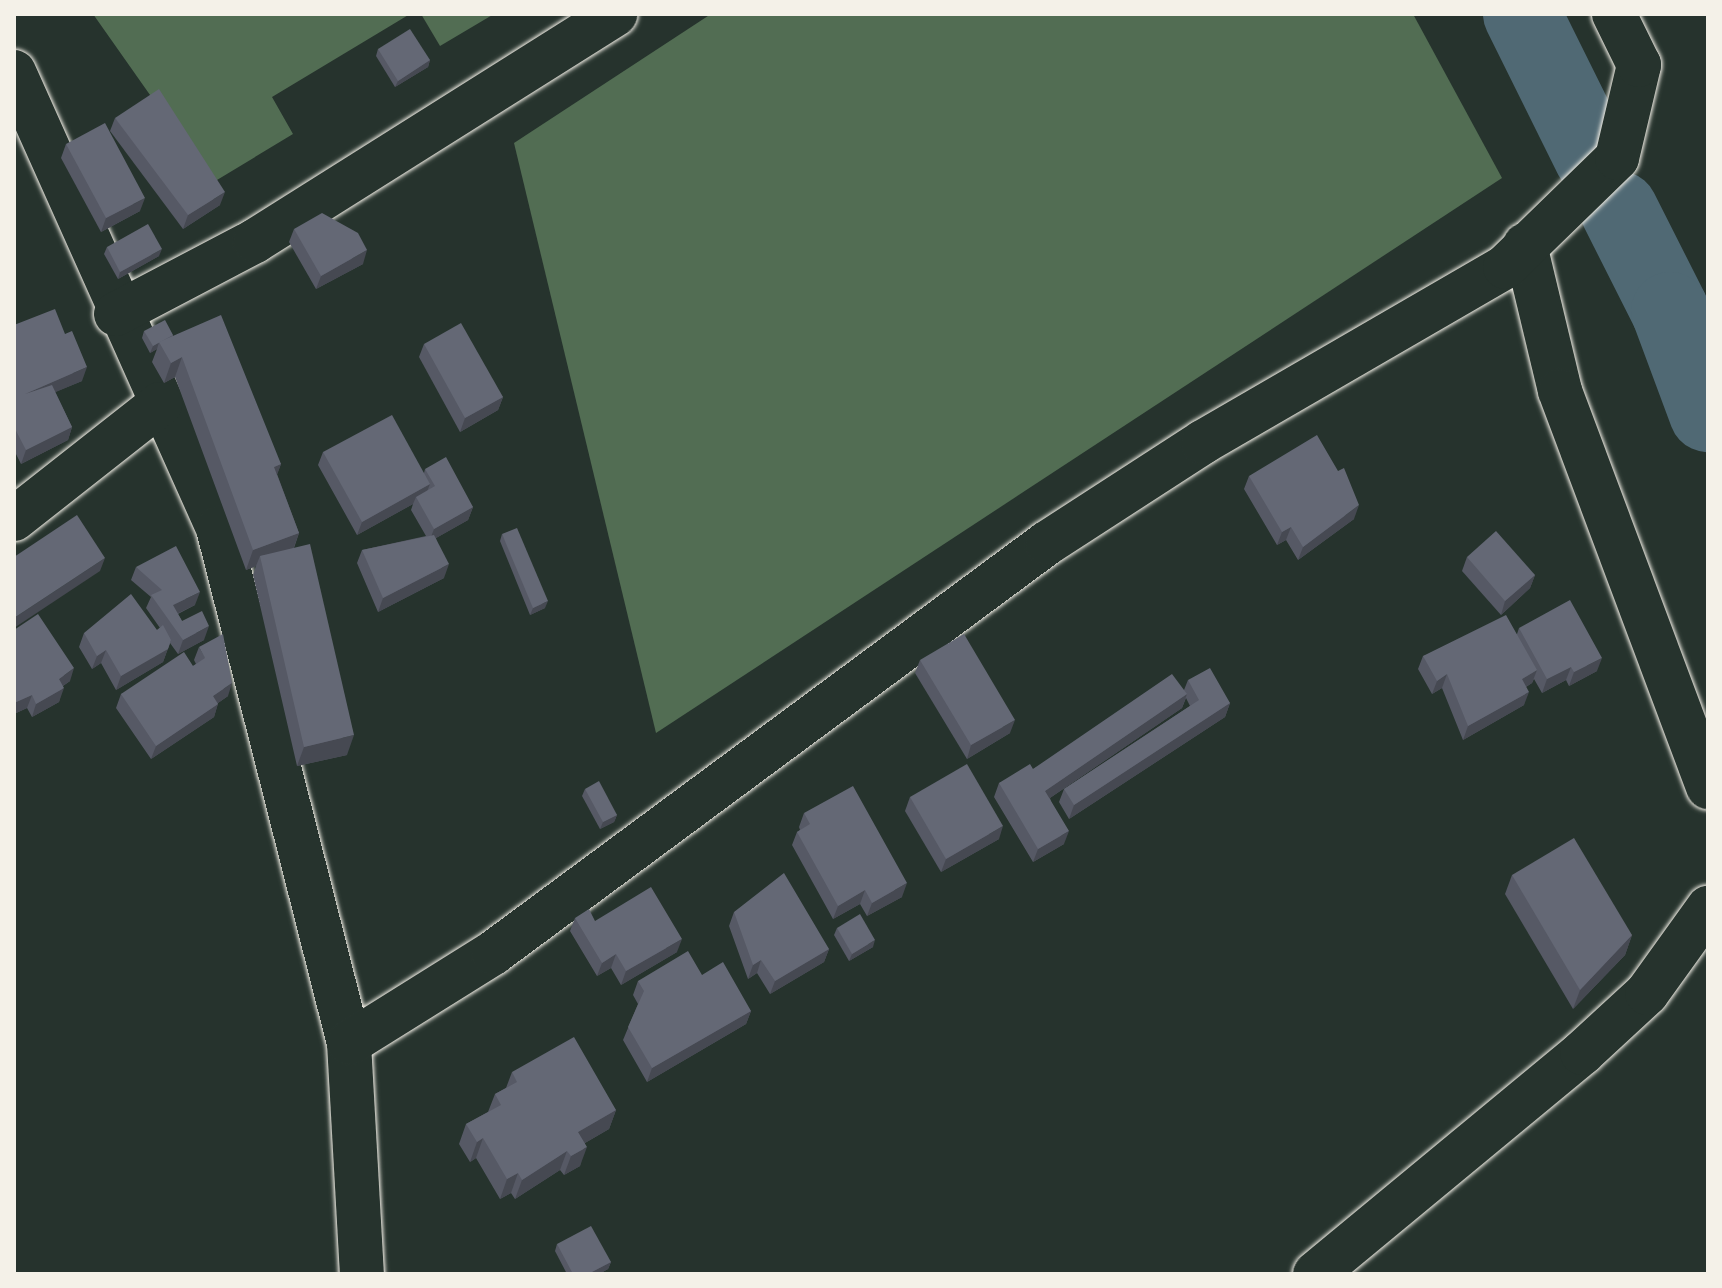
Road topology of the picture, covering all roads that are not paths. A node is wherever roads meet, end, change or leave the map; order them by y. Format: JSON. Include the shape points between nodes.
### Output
{"nodes":[{"id":1,"x":615,"y":14,"type":"edge"},
{"id":2,"x":1614,"y":14,"type":"edge"},
{"id":3,"x":14,"y":72,"type":"edge"},
{"id":4,"x":1525,"y":245,"type":"junction"},
{"id":5,"x":116,"y":314,"type":"junction"},
{"id":6,"x":160,"y":404,"type":"junction"},
{"id":7,"x":14,"y":519,"type":"edge"},
{"id":8,"x":1708,"y":787,"type":"edge"},
{"id":9,"x":1708,"y":908,"type":"edge"},
{"id":10,"x":349,"y":1043,"type":"junction"},
{"id":11,"x":362,"y":1274,"type":"edge"},
{"id":12,"x":1315,"y":1274,"type":"edge"}],
"edges":[{"from":1,"to":5,"type":"street","via":[[255,241]]},
{"from":2,"to":4,"type":"street","via":[[1639,65],[1617,158]]},
{"from":3,"to":5,"type":"street"},
{"from":4,"to":8,"type":"street","via":[[1560,391]]},
{"from":4,"to":10,"type":"street","via":[[1505,267],[1203,442],[1047,543],[493,953]]},
{"from":5,"to":6,"type":"street"},
{"from":6,"to":7,"type":"street"},
{"from":6,"to":10,"type":"street","via":[[184,441],[218,528]]},
{"from":9,"to":12,"type":"street","via":[[1647,993]]},
{"from":10,"to":11,"type":"street"}]}
